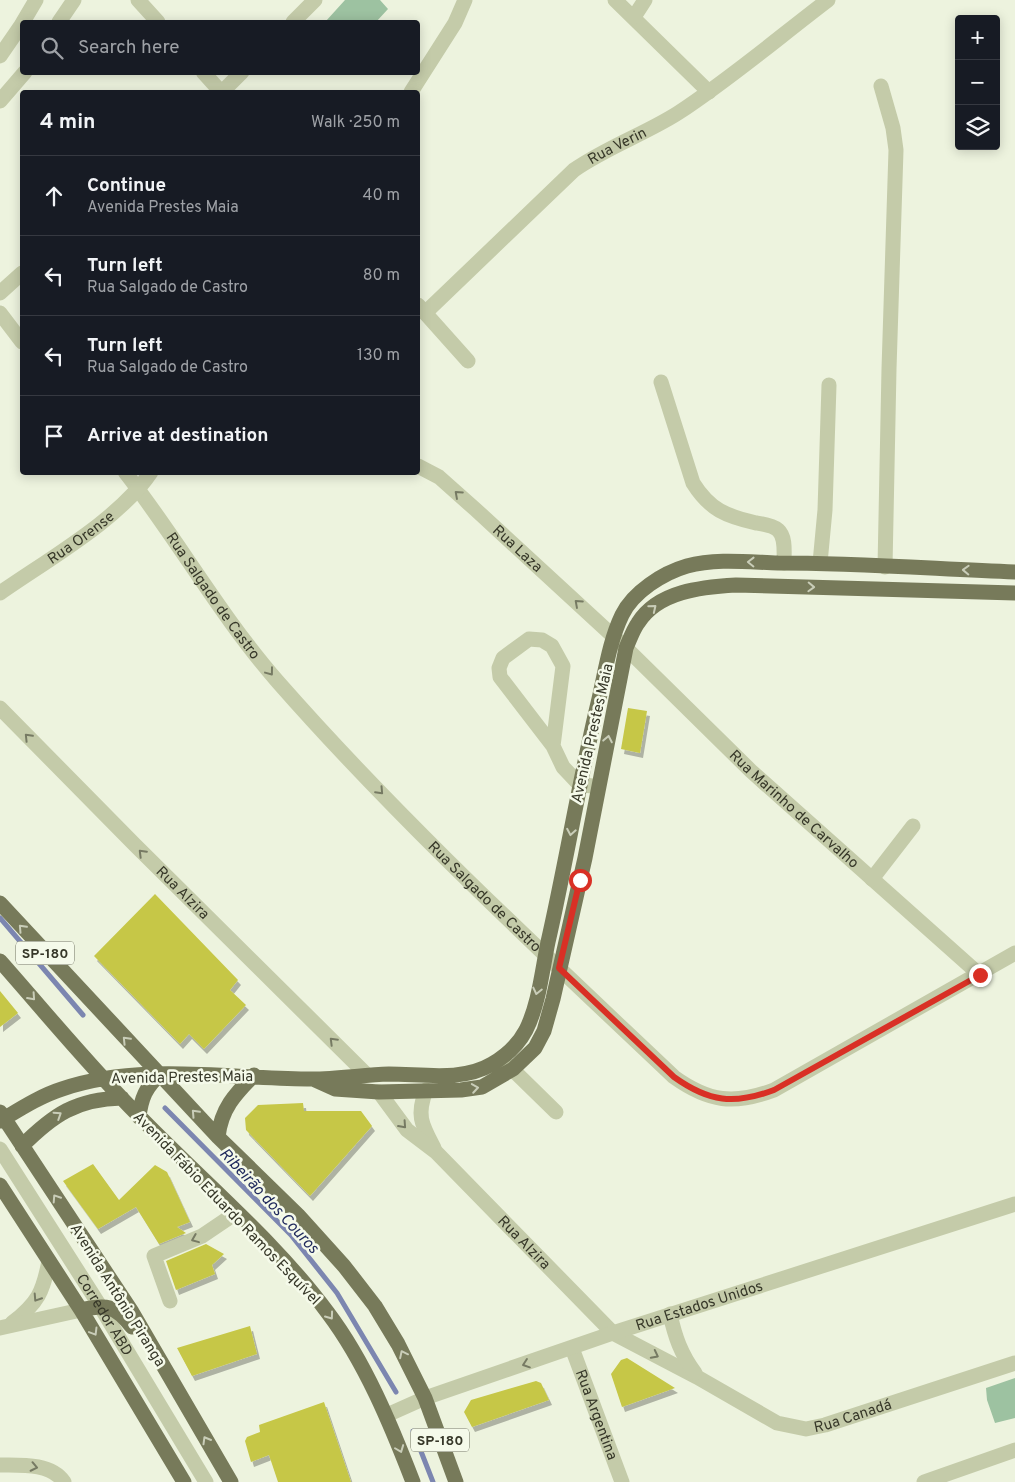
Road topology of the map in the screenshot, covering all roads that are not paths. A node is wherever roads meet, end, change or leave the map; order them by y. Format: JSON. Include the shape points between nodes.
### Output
{"nodes":[{"id":1,"x":36,"y":0,"type":"edge"},
{"id":2,"x":74,"y":0,"type":"edge"},
{"id":3,"x":138,"y":0,"type":"edge"},
{"id":4,"x":315,"y":0,"type":"edge"},
{"id":5,"x":465,"y":0,"type":"edge"},
{"id":6,"x":615,"y":0,"type":"edge"},
{"id":7,"x":645,"y":0,"type":"edge"},
{"id":8,"x":828,"y":0,"type":"edge"},
{"id":9,"x":634,"y":17,"type":"junction"},
{"id":10,"x":25,"y":20,"type":"edge"},
{"id":11,"x":60,"y":20,"type":"edge"},
{"id":12,"x":156,"y":20,"type":"edge"},
{"id":13,"x":295,"y":20,"type":"edge"},
{"id":14,"x":20,"y":27,"type":"edge"},
{"id":15,"x":0,"y":56,"type":"edge"},
{"id":16,"x":22,"y":75,"type":"edge"},
{"id":17,"x":206,"y":75,"type":"edge"},
{"id":18,"x":239,"y":75,"type":"edge"},
{"id":19,"x":881,"y":86,"type":"dead end"},
{"id":20,"x":219,"y":90,"type":"edge"},
{"id":21,"x":223,"y":90,"type":"edge"},
{"id":22,"x":412,"y":90,"type":"edge"},
{"id":23,"x":709,"y":92,"type":"junction"},
{"id":24,"x":0,"y":102,"type":"edge"},
{"id":25,"x":20,"y":275,"type":"edge"},
{"id":26,"x":0,"y":293,"type":"edge"},
{"id":27,"x":421,"y":309,"type":"edge"},
{"id":28,"x":0,"y":313,"type":"edge"},
{"id":29,"x":20,"y":339,"type":"edge"},
{"id":30,"x":468,"y":361,"type":"dead end"},
{"id":31,"x":661,"y":382,"type":"dead end"},
{"id":32,"x":829,"y":385,"type":"dead end"},
{"id":33,"x":420,"y":467,"type":"edge"},
{"id":34,"x":126,"y":475,"type":"edge"},
{"id":35,"x":149,"y":475,"type":"edge"},
{"id":36,"x":139,"y":491,"type":"junction"},
{"id":37,"x":784,"y":563,"type":"junction"},
{"id":38,"x":820,"y":563,"type":"junction"},
{"id":39,"x":886,"y":566,"type":"junction"},
{"id":40,"x":1015,"y":572,"type":"edge"},
{"id":41,"x":0,"y":593,"type":"edge"},
{"id":42,"x":1015,"y":593,"type":"edge"},
{"id":43,"x":614,"y":636,"type":"junction"},
{"id":44,"x":626,"y":648,"type":"junction"},
{"id":45,"x":0,"y":708,"type":"edge"},
{"id":46,"x":553,"y":746,"type":"junction"},
{"id":47,"x":579,"y":784,"type":"junction"},
{"id":48,"x":598,"y":787,"type":"junction"},
{"id":49,"x":913,"y":826,"type":"dead end"},
{"id":50,"x":872,"y":879,"type":"junction"},
{"id":51,"x":0,"y":902,"type":"edge"},
{"id":52,"x":1015,"y":953,"type":"edge"},
{"id":53,"x":545,"y":955,"type":"junction"},
{"id":54,"x":0,"y":961,"type":"edge"},
{"id":55,"x":559,"y":968,"type":"junction"},
{"id":56,"x":980,"y":975,"type":"junction"},
{"id":57,"x":502,"y":1058,"type":"junction"},
{"id":58,"x":513,"y":1070,"type":"junction"},
{"id":59,"x":394,"y":1074,"type":"junction"},
{"id":60,"x":160,"y":1075,"type":"junction"},
{"id":61,"x":254,"y":1075,"type":"junction"},
{"id":62,"x":367,"y":1075,"type":"junction"},
{"id":63,"x":104,"y":1078,"type":"junction"},
{"id":64,"x":313,"y":1079,"type":"junction"},
{"id":65,"x":426,"y":1090,"type":"junction"},
{"id":66,"x":379,"y":1092,"type":"junction"},
{"id":67,"x":122,"y":1098,"type":"junction"},
{"id":68,"x":556,"y":1112,"type":"dead end"},
{"id":69,"x":1,"y":1117,"type":"edge"},
{"id":70,"x":139,"y":1117,"type":"junction"},
{"id":71,"x":218,"y":1137,"type":"junction"},
{"id":72,"x":22,"y":1146,"type":"junction"},
{"id":73,"x":0,"y":1149,"type":"edge"},
{"id":74,"x":436,"y":1152,"type":"junction"},
{"id":75,"x":0,"y":1185,"type":"edge"},
{"id":76,"x":1015,"y":1204,"type":"edge"},
{"id":77,"x":236,"y":1213,"type":"junction"},
{"id":78,"x":49,"y":1261,"type":"junction"},
{"id":79,"x":170,"y":1301,"type":"dead end"},
{"id":80,"x":100,"y":1306,"type":"junction"},
{"id":81,"x":81,"y":1310,"type":"junction"},
{"id":82,"x":670,"y":1314,"type":"junction"},
{"id":83,"x":4,"y":1327,"type":"edge"},
{"id":84,"x":613,"y":1333,"type":"junction"},
{"id":85,"x":572,"y":1348,"type":"junction"},
{"id":86,"x":1015,"y":1363,"type":"edge"},
{"id":87,"x":164,"y":1367,"type":"junction"},
{"id":88,"x":697,"y":1377,"type":"junction"},
{"id":89,"x":425,"y":1398,"type":"junction"},
{"id":90,"x":388,"y":1415,"type":"junction"},
{"id":91,"x":1015,"y":1450,"type":"edge"},
{"id":92,"x":0,"y":1465,"type":"edge"},
{"id":93,"x":64,"y":1482,"type":"edge"},
{"id":94,"x":184,"y":1482,"type":"edge"},
{"id":95,"x":206,"y":1482,"type":"edge"},
{"id":96,"x":231,"y":1482,"type":"edge"},
{"id":97,"x":413,"y":1482,"type":"edge"},
{"id":98,"x":456,"y":1482,"type":"edge"},
{"id":99,"x":622,"y":1482,"type":"edge"},
{"id":100,"x":924,"y":1482,"type":"edge"}],
"edges":[{"from":1,"to":10,"type":"street"},
{"from":2,"to":11,"type":"street"},
{"from":3,"to":12,"type":"street"},
{"from":4,"to":13,"type":"street"},
{"from":5,"to":22,"type":"street","via":[[455,23]]},
{"from":6,"to":9,"type":"street"},
{"from":7,"to":9,"type":"street"},
{"from":8,"to":23,"type":"street","name":"Rua Verin"},
{"from":9,"to":23,"type":"street"},
{"from":14,"to":15,"type":"street"},
{"from":16,"to":24,"type":"street"},
{"from":17,"to":20,"type":"street"},
{"from":18,"to":21,"type":"street"},
{"from":19,"to":39,"type":"street","via":[[896,150]]},
{"from":23,"to":27,"type":"street","name":"Rua Verin","via":[[675,115],[600,152],[574,170]]},
{"from":25,"to":26,"type":"street"},
{"from":27,"to":30,"type":"street"},
{"from":28,"to":29,"type":"street"},
{"from":31,"to":37,"type":"street","via":[[693,483],[712,507],[732,517],[779,531],[783,540]]},
{"from":32,"to":38,"type":"street"},
{"from":43,"to":33,"type":"street","name":"Rua Laza","one_way":true,"via":[[439,477]]},
{"from":34,"to":36,"type":"street","name":"Rua Salgado de Castro"},
{"from":35,"to":36,"type":"street","name":"Rua Orense"},
{"from":36,"to":41,"type":"street","name":"Rua Orense","via":[[89,531]]},
{"from":36,"to":53,"type":"street","name":"Rua Salgado de Castro","one_way":true,"via":[[276,680],[463,876]]},
{"from":37,"to":38,"type":"main road","name":"Avenida Prestes Maia"},
{"from":37,"to":43,"type":"main road","name":"Avenida Prestes Maia","one_way":true,"via":[[709,562],[684,567],[644,589],[623,612]]},
{"from":38,"to":39,"type":"main road","name":"Avenida Prestes Maia"},
{"from":40,"to":39,"type":"main road","name":"Avenida Prestes Maia","one_way":true},
{"from":44,"to":42,"type":"main road","name":"Avenida Prestes Maia","one_way":true,"via":[[638,622],[656,605],[675,594],[713,586],[736,584]]},
{"from":43,"to":44,"type":"street","name":"Rua Marinho de Carvalho"},
{"from":43,"to":47,"type":"main road","name":"Avenida Prestes Maia"},
{"from":48,"to":44,"type":"main road","name":"Avenida Prestes Maia","one_way":true},
{"from":44,"to":50,"type":"street","name":"Rua Marinho de Carvalho","via":[[751,771]]},
{"from":62,"to":45,"type":"street","name":"Rua Alzira","one_way":true},
{"from":46,"to":46,"type":"street","via":[[563,666],[552,646],[542,640],[529,639],[503,658],[500,677]]},
{"from":46,"to":47,"type":"street","via":[[563,767]]},
{"from":47,"to":48,"type":"street"},
{"from":47,"to":53,"type":"main road","name":"Avenida Prestes Maia","one_way":true},
{"from":48,"to":55,"type":"main road","name":"Avenida Prestes Maia"},
{"from":49,"to":50,"type":"street"},
{"from":50,"to":56,"type":"street","name":"Rua Marinho de Carvalho"},
{"from":60,"to":51,"type":"main road","number":"SP-180","one_way":true},
{"from":52,"to":56,"type":"street","name":"Rua Salgado de Castro"},
{"from":53,"to":55,"type":"street","name":"Rua Salgado de Castro"},
{"from":53,"to":57,"type":"main road","name":"Avenida Prestes Maia","one_way":true,"via":[[526,1030],[518,1044]]},
{"from":54,"to":63,"type":"main road","name":"Avenida Fábio Eduardo Ramos Esquível","number":"SP-180","one_way":true},
{"from":55,"to":56,"type":"street","name":"Rua Salgado de Castro","via":[[674,1077],[691,1090],[730,1100],[753,1098],[774,1090]]},
{"from":55,"to":58,"type":"main road","name":"Avenida Prestes Maia","via":[[544,1031],[535,1048]]},
{"from":57,"to":58,"type":"street"},
{"from":57,"to":59,"type":"main road","name":"Avenida Prestes Maia","via":[[470,1072]]},
{"from":65,"to":58,"type":"main road","name":"Avenida Prestes Maia","one_way":true,"via":[[482,1087]]},
{"from":58,"to":68,"type":"street"},
{"from":59,"to":62,"type":"main road","name":"Avenida Prestes Maia"},
{"from":59,"to":66,"type":"main road","via":[[382,1083]]},
{"from":60,"to":61,"type":"main road","name":"Avenida Prestes Maia"},
{"from":60,"to":63,"type":"main road","name":"Avenida Prestes Maia"},
{"from":60,"to":70,"type":"main road","via":[[144,1094]]},
{"from":71,"to":60,"type":"main road","number":"SP-180","one_way":true},
{"from":61,"to":64,"type":"main road","name":"Avenida Prestes Maia"},
{"from":61,"to":71,"type":"main road","via":[[231,1098],[222,1114]]},
{"from":62,"to":64,"type":"main road","name":"Avenida Prestes Maia"},
{"from":63,"to":67,"type":"main road","name":"Avenida Fábio Eduardo Ramos Esquível","number":"SP-180"},
{"from":63,"to":69,"type":"main road","name":"Avenida Prestes Maia","via":[[59,1090]]},
{"from":64,"to":66,"type":"main road","name":"Avenida Prestes Maia","via":[[335,1089]]},
{"from":65,"to":66,"type":"main road","name":"Avenida Prestes Maia"},
{"from":65,"to":74,"type":"street","name":"Rua Alzira","via":[[420,1105],[420,1117]]},
{"from":66,"to":74,"type":"street","name":"Rua Alzira","one_way":true,"via":[[407,1130]]},
{"from":67,"to":70,"type":"main road","name":"Avenida Fábio Eduardo Ramos Esquível","number":"SP-180"},
{"from":72,"to":67,"type":"main road","one_way":true,"via":[[67,1109],[93,1100]]},
{"from":69,"to":72,"type":"main road","name":"Avenida Antônio Piranga"},
{"from":70,"to":77,"type":"main road","name":"Avenida Fábio Eduardo Ramos Esquível","number":"SP-180"},
{"from":89,"to":71,"type":"main road","number":"SP-180","one_way":true,"via":[[375,1306],[344,1266],[298,1215]]},
{"from":87,"to":72,"type":"main road","name":"Avenida Antônio Piranga","one_way":true,"via":[[132,1312]]},
{"from":73,"to":80,"type":"street","name":"Corredor ABD"},
{"from":74,"to":84,"type":"street","name":"Rua Alzira"},
{"from":75,"to":78,"type":"main road"},
{"from":76,"to":82,"type":"street","name":"Rua Estados Unidos"},
{"from":77,"to":79,"type":"street","one_way":true,"via":[[202,1236],[154,1256]]},
{"from":77,"to":90,"type":"main road","name":"Avenida Fábio Eduardo Ramos Esquível","number":"SP-180","one_way":true,"via":[[328,1313]]},
{"from":78,"to":81,"type":"main road"},
{"from":78,"to":83,"type":"street","one_way":true,"via":[[39,1297],[32,1307]]},
{"from":80,"to":81,"type":"main road"},
{"from":80,"to":87,"type":"main road","via":[[118,1311]]},
{"from":80,"to":95,"type":"street","name":"Corredor ABD"},
{"from":81,"to":83,"type":"street"},
{"from":81,"to":94,"type":"main road","one_way":true},
{"from":82,"to":84,"type":"street","name":"Rua Estados Unidos"},
{"from":82,"to":88,"type":"street","name":"Rua Canadá","via":[[679,1347]]},
{"from":84,"to":85,"type":"street","name":"Rua Estados Unidos"},
{"from":84,"to":88,"type":"street","name":"Rua Canadá","one_way":true},
{"from":85,"to":89,"type":"street","name":"Rua Estados Unidos","one_way":true},
{"from":85,"to":99,"type":"street","name":"Rua Argentina"},
{"from":86,"to":88,"type":"street","name":"Rua Canadá","via":[[806,1429],[777,1423]]},
{"from":96,"to":87,"type":"main road","name":"Avenida Antônio Piranga","one_way":true},
{"from":89,"to":90,"type":"street","name":"Rua Estados Unidos"},
{"from":89,"to":98,"type":"main road","number":"SP-180"},
{"from":90,"to":97,"type":"main road","name":"Avenida Fábio Eduardo Ramos Esquível","number":"SP-180","one_way":true},
{"from":91,"to":100,"type":"street"},
{"from":92,"to":93,"type":"street","one_way":true,"via":[[26,1465],[50,1470]]}]}
